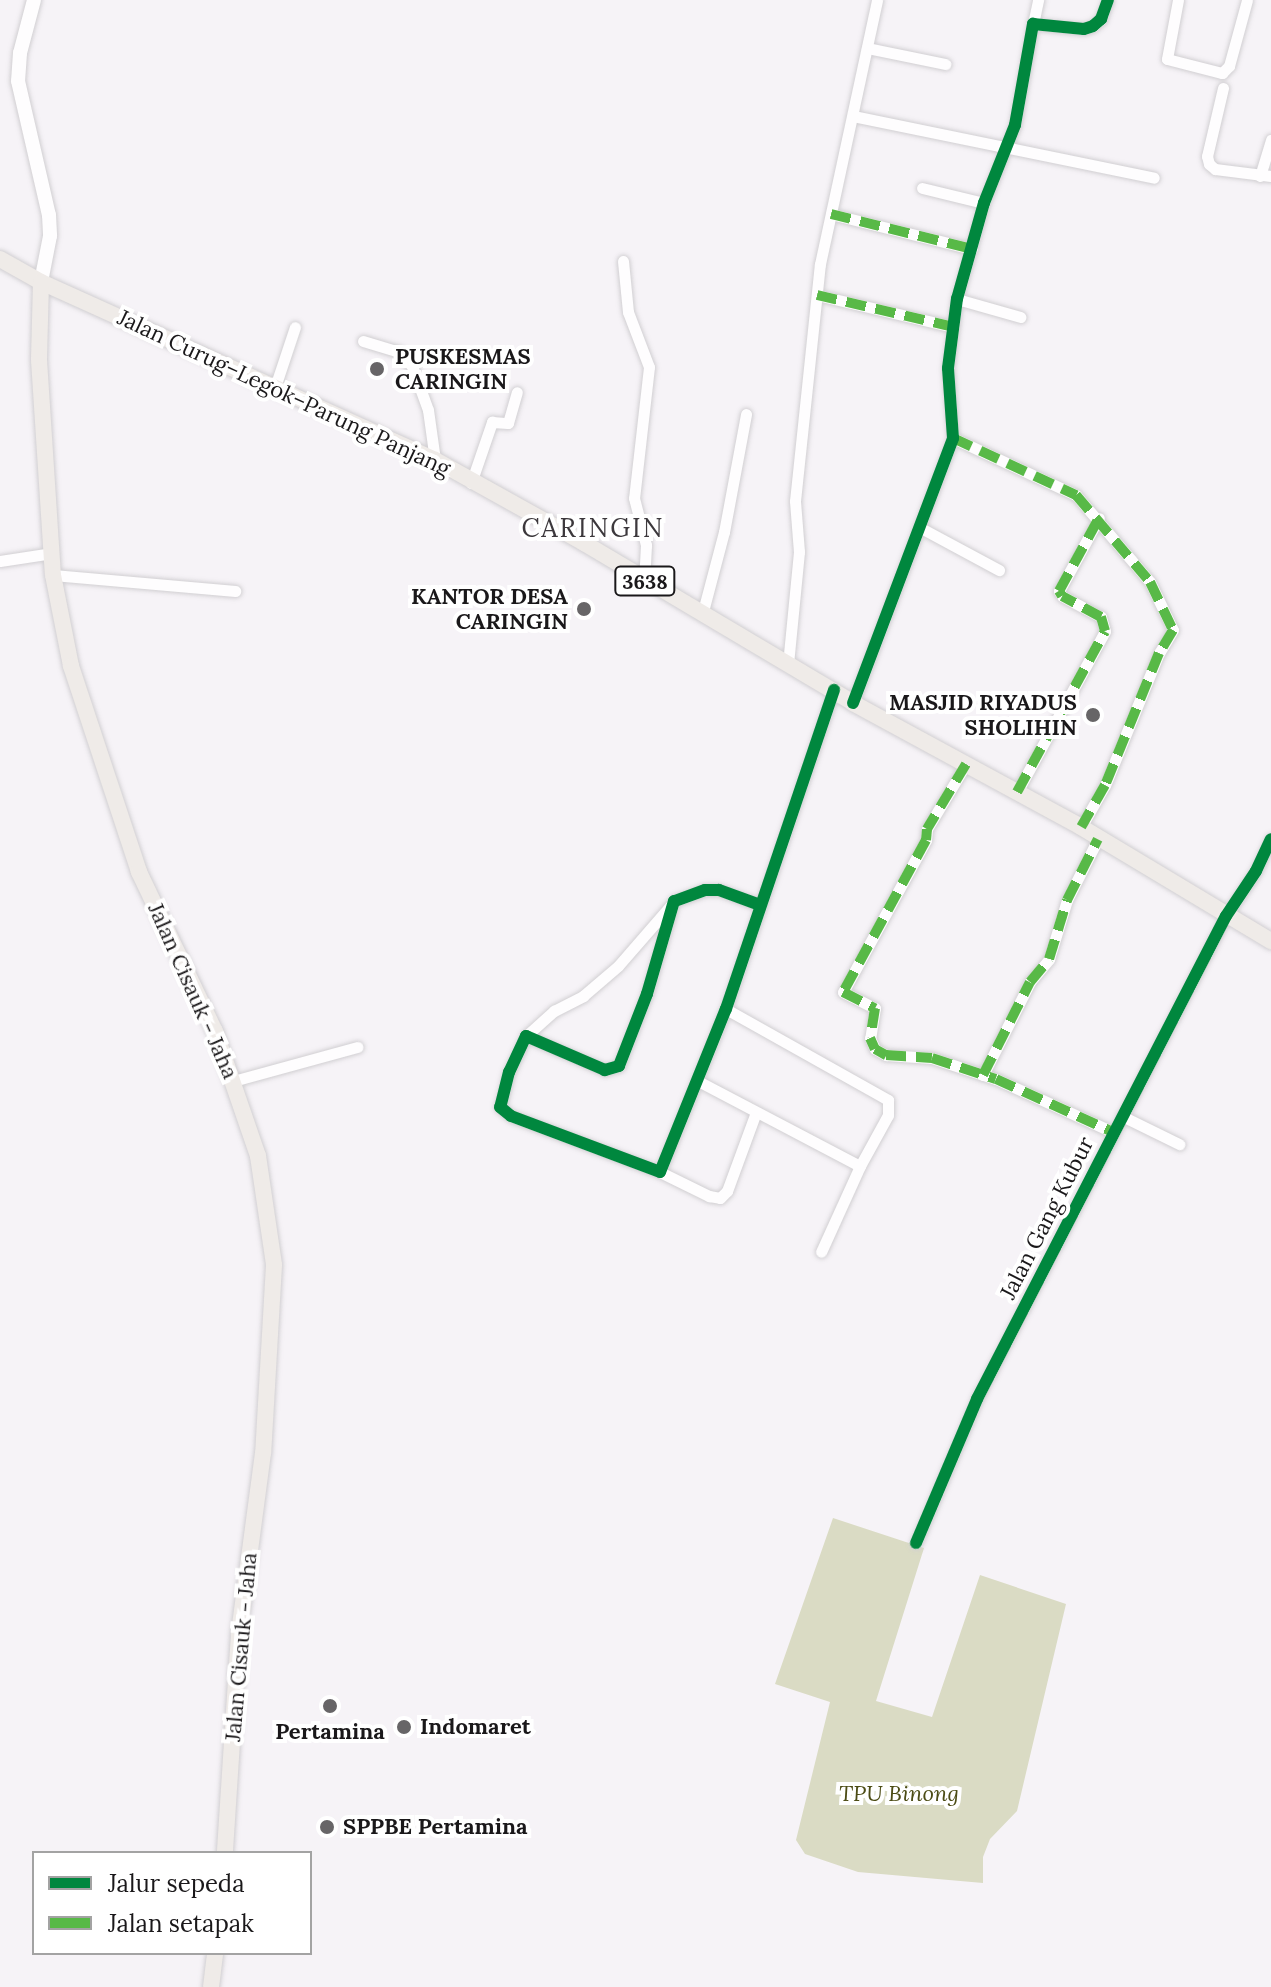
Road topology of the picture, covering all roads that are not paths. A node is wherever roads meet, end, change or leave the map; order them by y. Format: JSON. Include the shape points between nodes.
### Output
{"nodes":[{"id":1,"x":34,"y":0,"type":"edge"},
{"id":2,"x":877,"y":0,"type":"edge"},
{"id":3,"x":1038,"y":0,"type":"edge"},
{"id":4,"x":1108,"y":0,"type":"edge"},
{"id":5,"x":1178,"y":0,"type":"edge"},
{"id":6,"x":1247,"y":0,"type":"edge"},
{"id":7,"x":1033,"y":24,"type":"junction"},
{"id":8,"x":867,"y":48,"type":"junction"},
{"id":9,"x":945,"y":64,"type":"dead end"},
{"id":10,"x":1223,"y":88,"type":"dead end"},
{"id":11,"x":853,"y":116,"type":"junction"},
{"id":12,"x":1271,"y":140,"type":"edge"},
{"id":13,"x":1006,"y":149,"type":"junction"},
{"id":14,"x":1266,"y":176,"type":"edge"},
{"id":15,"x":1154,"y":178,"type":"dead end"},
{"id":16,"x":922,"y":188,"type":"dead end"},
{"id":17,"x":984,"y":203,"type":"junction"},
{"id":18,"x":831,"y":214,"type":"junction"},
{"id":19,"x":972,"y":249,"type":"junction"},
{"id":20,"x":0,"y":259,"type":"edge"},
{"id":21,"x":623,"y":261,"type":"dead end"},
{"id":22,"x":41,"y":282,"type":"junction"},
{"id":23,"x":817,"y":295,"type":"junction"},
{"id":24,"x":957,"y":299,"type":"junction"},
{"id":25,"x":1020,"y":317,"type":"dead end"},
{"id":26,"x":295,"y":327,"type":"dead end"},
{"id":27,"x":953,"y":327,"type":"junction"},
{"id":28,"x":363,"y":341,"type":"dead end"},
{"id":29,"x":275,"y":387,"type":"junction"},
{"id":30,"x":517,"y":392,"type":"dead end"},
{"id":31,"x":746,"y":414,"type":"dead end"},
{"id":32,"x":953,"y":438,"type":"junction"},
{"id":33,"x":435,"y":460,"type":"junction"},
{"id":34,"x":471,"y":483,"type":"junction"},
{"id":35,"x":1099,"y":518,"type":"junction"},
{"id":36,"x":919,"y":527,"type":"junction"},
{"id":37,"x":52,"y":553,"type":"junction"},
{"id":38,"x":0,"y":561,"type":"edge"},
{"id":39,"x":999,"y":570,"type":"dead end"},
{"id":40,"x":53,"y":575,"type":"junction"},
{"id":41,"x":644,"y":581,"type":"junction"},
{"id":42,"x":235,"y":591,"type":"dead end"},
{"id":43,"x":702,"y":615,"type":"junction"},
{"id":44,"x":788,"y":664,"type":"junction"},
{"id":45,"x":834,"y":690,"type":"junction"},
{"id":46,"x":853,"y":703,"type":"junction"},
{"id":47,"x":966,"y":764,"type":"junction"},
{"id":48,"x":1017,"y":792,"type":"junction"},
{"id":49,"x":1081,"y":827,"type":"junction"},
{"id":50,"x":1098,"y":839,"type":"junction"},
{"id":51,"x":1271,"y":839,"type":"edge"},
{"id":52,"x":674,"y":901,"type":"junction"},
{"id":53,"x":760,"y":905,"type":"junction"},
{"id":54,"x":1226,"y":916,"type":"junction"},
{"id":55,"x":1271,"y":941,"type":"edge"},
{"id":56,"x":726,"y":1009,"type":"junction"},
{"id":57,"x":526,"y":1036,"type":"junction"},
{"id":58,"x":357,"y":1047,"type":"dead end"},
{"id":59,"x":983,"y":1075,"type":"junction"},
{"id":60,"x":233,"y":1081,"type":"junction"},
{"id":61,"x":698,"y":1081,"type":"junction"},
{"id":62,"x":756,"y":1112,"type":"junction"},
{"id":63,"x":1122,"y":1116,"type":"junction"},
{"id":64,"x":1113,"y":1132,"type":"junction"},
{"id":65,"x":1179,"y":1144,"type":"dead end"},
{"id":66,"x":860,"y":1166,"type":"junction"},
{"id":67,"x":660,"y":1172,"type":"junction"},
{"id":68,"x":821,"y":1252,"type":"dead end"},
{"id":69,"x":916,"y":1543,"type":"dead end"},
{"id":70,"x":225,"y":1851,"type":"edge"},
{"id":71,"x":215,"y":1955,"type":"edge"},
{"id":72,"x":211,"y":1987,"type":"edge"}],
"edges":[{"from":1,"to":22,"type":"street","via":[[18,81],[49,215]]},
{"from":2,"to":8,"type":"street"},
{"from":3,"to":7,"type":"street"},
{"from":4,"to":7,"type":"street","via":[[1101,19],[1084,29]]},
{"from":5,"to":6,"type":"street","via":[[1167,59],[1214,73],[1229,66]]},
{"from":7,"to":13,"type":"street"},
{"from":8,"to":9,"type":"street"},
{"from":8,"to":11,"type":"street"},
{"from":10,"to":14,"type":"street","via":[[1209,164]]},
{"from":11,"to":13,"type":"street"},
{"from":11,"to":18,"type":"street"},
{"from":12,"to":14,"type":"street"},
{"from":13,"to":15,"type":"street"},
{"from":13,"to":17,"type":"street"},
{"from":16,"to":17,"type":"street"},
{"from":17,"to":19,"type":"street"},
{"from":18,"to":19,"type":"street"},
{"from":18,"to":23,"type":"street"},
{"from":19,"to":24,"type":"street"},
{"from":20,"to":22,"type":"main road","name":"Jalan Curug–Legok–Parung Panjang","number":"3638"},
{"from":21,"to":41,"type":"street","via":[[628,312],[649,367],[634,498],[646,545]]},
{"from":22,"to":29,"type":"main road","name":"Jalan Curug–Legok–Parung Panjang","number":"3638"},
{"from":22,"to":37,"type":"main road","name":"Jalan Cisauk - Jaha","via":[[39,360]]},
{"from":23,"to":27,"type":"street"},
{"from":23,"to":44,"type":"street","via":[[795,501],[799,552]]},
{"from":24,"to":25,"type":"street"},
{"from":24,"to":27,"type":"street"},
{"from":26,"to":29,"type":"street"},
{"from":27,"to":32,"type":"street","via":[[948,368]]},
{"from":28,"to":33,"type":"street","via":[[399,352],[412,366],[428,410]]},
{"from":29,"to":33,"type":"main road","name":"Jalan Curug–Legok–Parung Panjang","number":"3638"},
{"from":30,"to":34,"type":"street","via":[[509,422],[492,422]]},
{"from":31,"to":43,"type":"street"},
{"from":32,"to":35,"type":"street","via":[[1076,495]]},
{"from":32,"to":36,"type":"street"},
{"from":33,"to":34,"type":"main road","name":"Jalan Curug–Legok–Parung Panjang","number":"3638"},
{"from":34,"to":41,"type":"main road","name":"Jalan Curug–Legok–Parung Panjang","number":"3638"},
{"from":35,"to":48,"type":"street","via":[[1059,591],[1101,617],[1105,631]]},
{"from":35,"to":49,"type":"street","via":[[1155,589],[1173,630]]},
{"from":36,"to":39,"type":"street"},
{"from":36,"to":46,"type":"street"},
{"from":37,"to":38,"type":"street"},
{"from":37,"to":40,"type":"main road","name":"Jalan Cisauk - Jaha"},
{"from":40,"to":42,"type":"street"},
{"from":40,"to":60,"type":"main road","name":"Jalan Cisauk - Jaha","via":[[71,666],[139,872],[215,1031]]},
{"from":41,"to":43,"type":"main road","name":"Jalan Curug–Legok–Parung Panjang","number":"3638"},
{"from":43,"to":44,"type":"main road","name":"Jalan Curug–Legok–Parung Panjang","number":"3638"},
{"from":44,"to":45,"type":"main road","name":"Jalan Curug–Legok–Parung Panjang","number":"3638"},
{"from":45,"to":46,"type":"main road","name":"Jalan Curug–Legok–Parung Panjang","number":"3638"},
{"from":45,"to":53,"type":"street"},
{"from":46,"to":47,"type":"main road","name":"Jalan Curug–Legok–Parung Panjang","number":"3638"},
{"from":47,"to":48,"type":"main road","name":"Jalan Curug–Legok–Parung Panjang","number":"3638"},
{"from":47,"to":59,"type":"street","via":[[843,992],[875,1008],[870,1038],[875,1049],[886,1055],[932,1058]]},
{"from":48,"to":49,"type":"main road","name":"Jalan Curug–Legok–Parung Panjang","number":"3638"},
{"from":49,"to":50,"type":"main road","name":"Jalan Curug–Legok–Parung Panjang","number":"3638"},
{"from":50,"to":54,"type":"main road","name":"Jalan Curug–Legok–Parung Panjang","number":"3638"},
{"from":50,"to":59,"type":"street","via":[[1067,900],[1049,959],[1030,982]]},
{"from":51,"to":54,"type":"street","name":"Jalan Gang Kubur"},
{"from":52,"to":53,"type":"street","via":[[719,890]]},
{"from":52,"to":57,"type":"street","via":[[618,966]]},
{"from":52,"to":57,"type":"street","via":[[647,994],[617,1068],[605,1070]]},
{"from":53,"to":56,"type":"street"},
{"from":54,"to":55,"type":"main road","name":"Jalan Curug–Legok–Parung Panjang","number":"3638"},
{"from":54,"to":63,"type":"street","name":"Jalan Gang Kubur"},
{"from":56,"to":61,"type":"street"},
{"from":56,"to":66,"type":"street","via":[[888,1100],[888,1115]]},
{"from":57,"to":67,"type":"street","via":[[502,1092],[504,1112]]},
{"from":58,"to":60,"type":"street"},
{"from":59,"to":64,"type":"street"},
{"from":60,"to":70,"type":"main road","name":"Jalan Cisauk - Jaha","via":[[264,1185],[274,1307],[263,1453],[239,1634]]},
{"from":61,"to":62,"type":"street"},
{"from":61,"to":67,"type":"street"},
{"from":62,"to":66,"type":"street"},
{"from":62,"to":67,"type":"street","via":[[724,1195],[709,1196]]},
{"from":63,"to":64,"type":"street","name":"Jalan Gang Kubur"},
{"from":63,"to":65,"type":"street"},
{"from":64,"to":69,"type":"street","name":"Jalan Gang Kubur","via":[[977,1399]]},
{"from":66,"to":68,"type":"street"},
{"from":71,"to":72,"type":"main road"}]}
